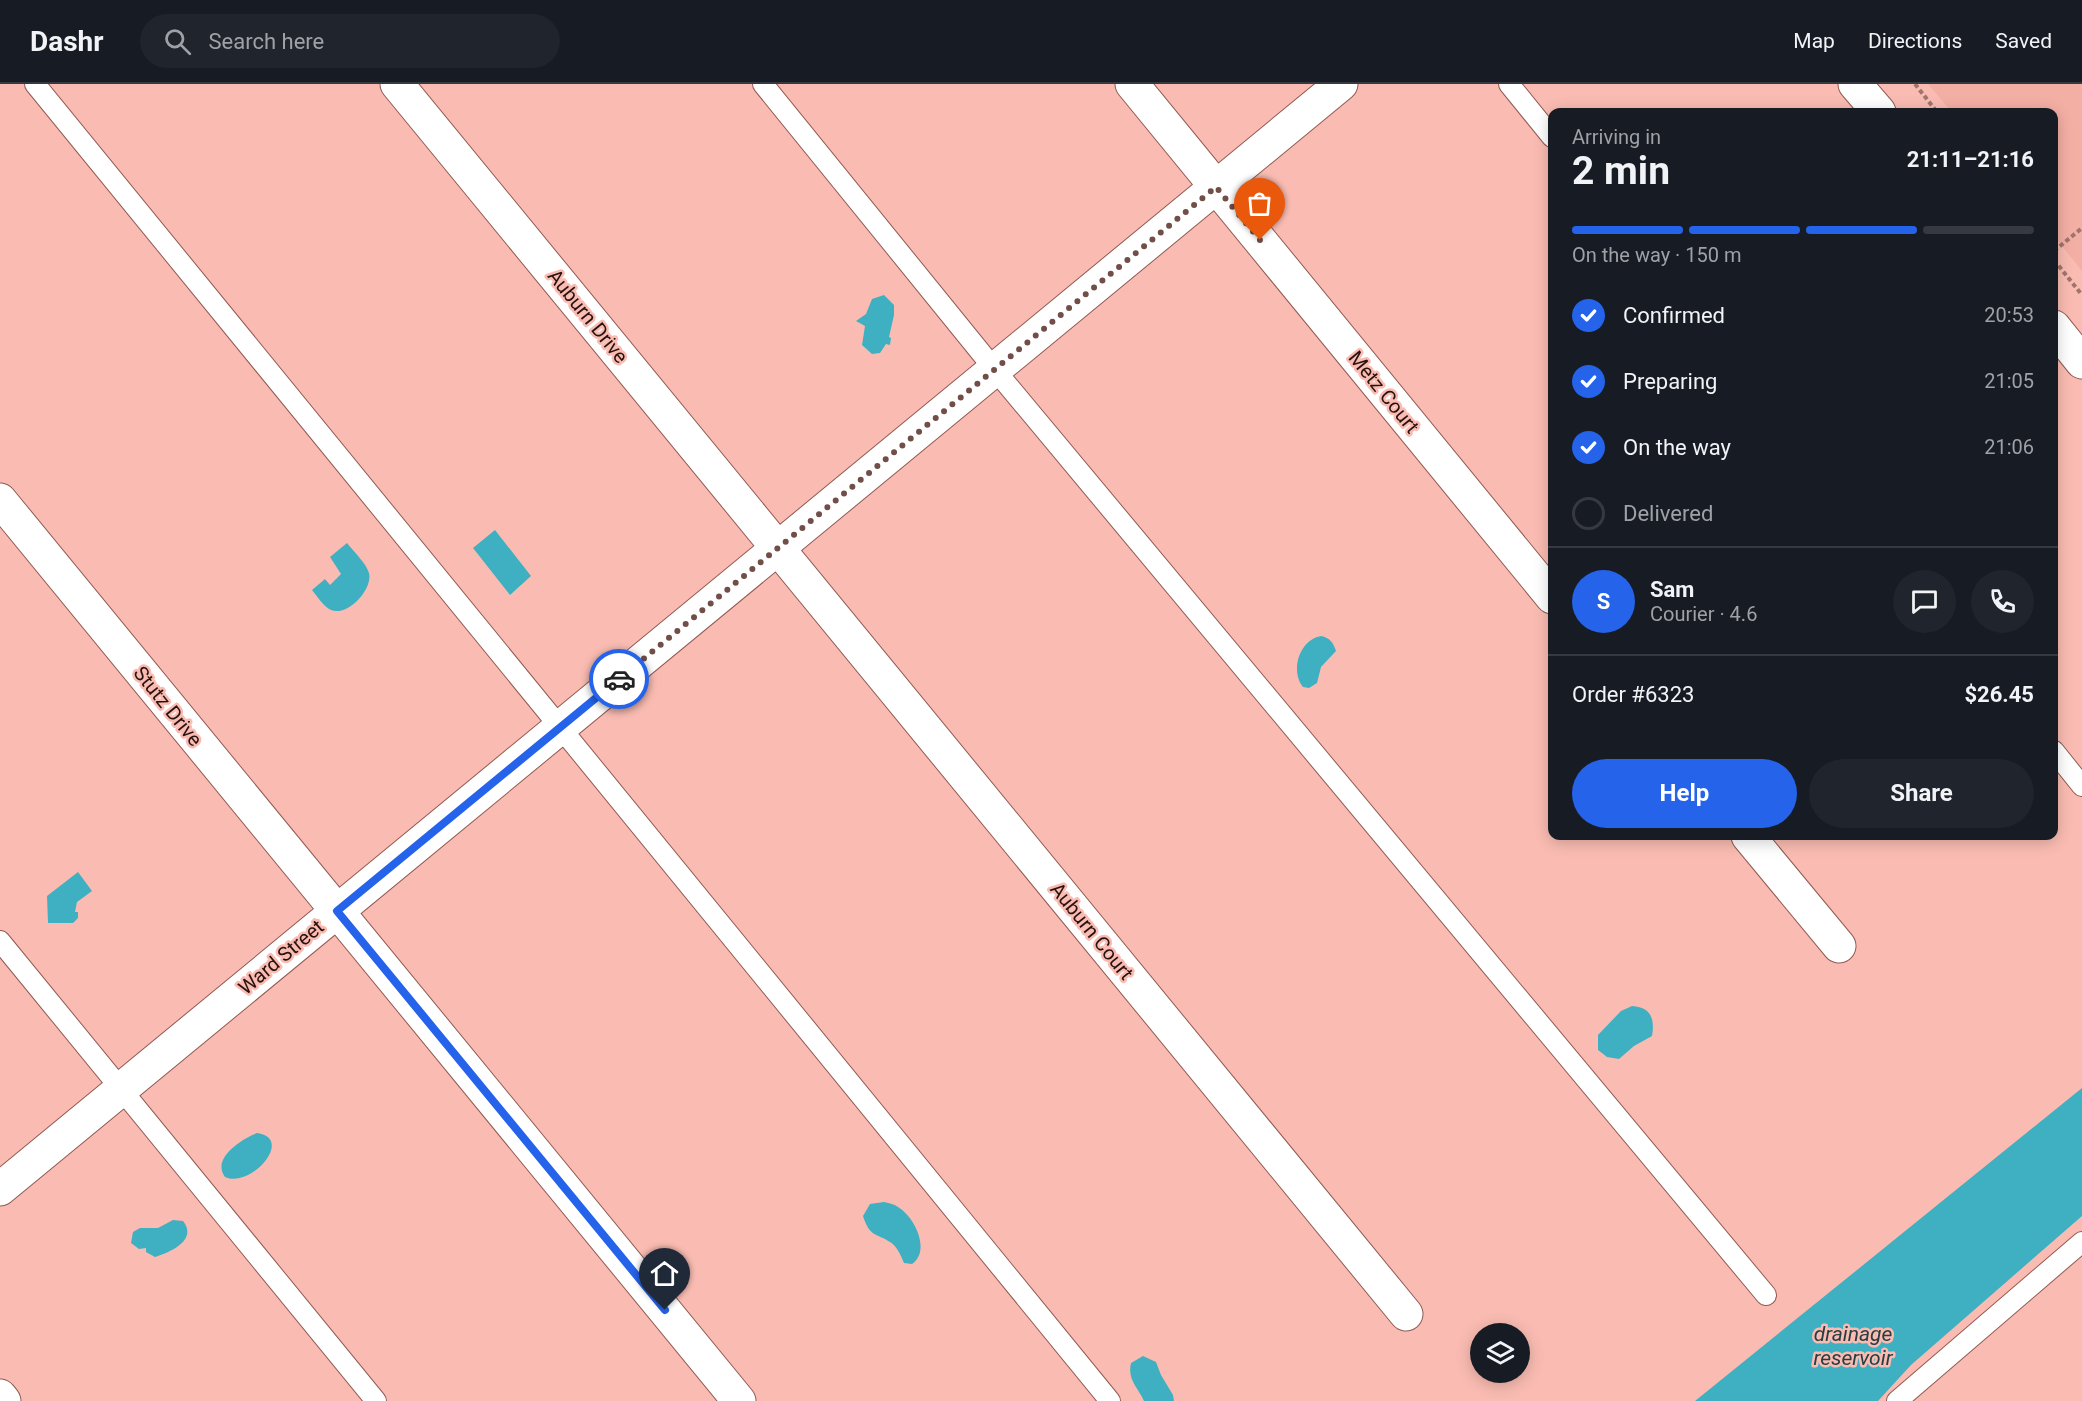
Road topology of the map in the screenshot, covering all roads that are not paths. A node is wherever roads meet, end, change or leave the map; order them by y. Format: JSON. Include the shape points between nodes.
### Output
{"nodes":[{"id":1,"x":34,"y":84,"type":"edge"},
{"id":2,"x":397,"y":84,"type":"edge"},
{"id":3,"x":763,"y":84,"type":"edge"},
{"id":4,"x":1132,"y":84,"type":"edge"},
{"id":5,"x":1341,"y":84,"type":"edge"},
{"id":6,"x":1509,"y":84,"type":"edge"},
{"id":7,"x":1856,"y":84,"type":"edge"},
{"id":8,"x":1876,"y":108,"type":"edge"},
{"id":9,"x":1548,"y":132,"type":"edge"},
{"id":10,"x":1216,"y":187,"type":"junction"},
{"id":11,"x":2058,"y":332,"type":"edge"},
{"id":12,"x":2082,"y":362,"type":"edge"},
{"id":13,"x":995,"y":369,"type":"junction"},
{"id":14,"x":0,"y":500,"type":"edge"},
{"id":15,"x":778,"y":548,"type":"junction"},
{"id":16,"x":1548,"y":592,"type":"edge"},
{"id":17,"x":560,"y":728,"type":"junction"},
{"id":18,"x":2058,"y":756,"type":"edge"},
{"id":19,"x":2082,"y":786,"type":"edge"},
{"id":20,"x":1751,"y":840,"type":"edge"},
{"id":21,"x":337,"y":911,"type":"junction"},
{"id":22,"x":0,"y":941,"type":"edge"},
{"id":23,"x":1839,"y":946,"type":"dead end"},
{"id":24,"x":122,"y":1089,"type":"junction"},
{"id":25,"x":0,"y":1189,"type":"edge"},
{"id":26,"x":2082,"y":1242,"type":"edge"},
{"id":27,"x":1766,"y":1295,"type":"dead end"},
{"id":28,"x":1406,"y":1314,"type":"dead end"},
{"id":29,"x":0,"y":1396,"type":"edge"},
{"id":30,"x":4,"y":1401,"type":"edge"},
{"id":31,"x":376,"y":1401,"type":"edge"},
{"id":32,"x":739,"y":1401,"type":"edge"},
{"id":33,"x":1110,"y":1401,"type":"edge"},
{"id":34,"x":1897,"y":1401,"type":"edge"}],
"edges":[{"from":1,"to":17,"type":"lane"},
{"from":2,"to":15,"type":"street","name":"Auburn Drive"},
{"from":3,"to":13,"type":"lane"},
{"from":4,"to":10,"type":"street","name":"Metz Court"},
{"from":5,"to":10,"type":"street","name":"Ward Street"},
{"from":6,"to":9,"type":"lane"},
{"from":7,"to":8,"type":"street"},
{"from":10,"to":13,"type":"street","name":"Ward Street"},
{"from":10,"to":16,"type":"street","name":"Metz Court"},
{"from":11,"to":12,"type":"street"},
{"from":13,"to":15,"type":"street","name":"Ward Street"},
{"from":13,"to":27,"type":"lane"},
{"from":14,"to":21,"type":"street","name":"Stutz Drive"},
{"from":15,"to":17,"type":"street","name":"Ward Street"},
{"from":15,"to":28,"type":"street","name":"Auburn Court"},
{"from":17,"to":21,"type":"street","name":"Ward Street"},
{"from":17,"to":33,"type":"lane"},
{"from":18,"to":19,"type":"lane"},
{"from":20,"to":23,"type":"street"},
{"from":21,"to":24,"type":"street","name":"Ward Street"},
{"from":21,"to":32,"type":"street","name":"Stutz Drive"},
{"from":22,"to":24,"type":"lane"},
{"from":24,"to":25,"type":"street","name":"Ward Street"},
{"from":24,"to":31,"type":"lane"},
{"from":26,"to":34,"type":"lane"},
{"from":29,"to":30,"type":"street"}]}
